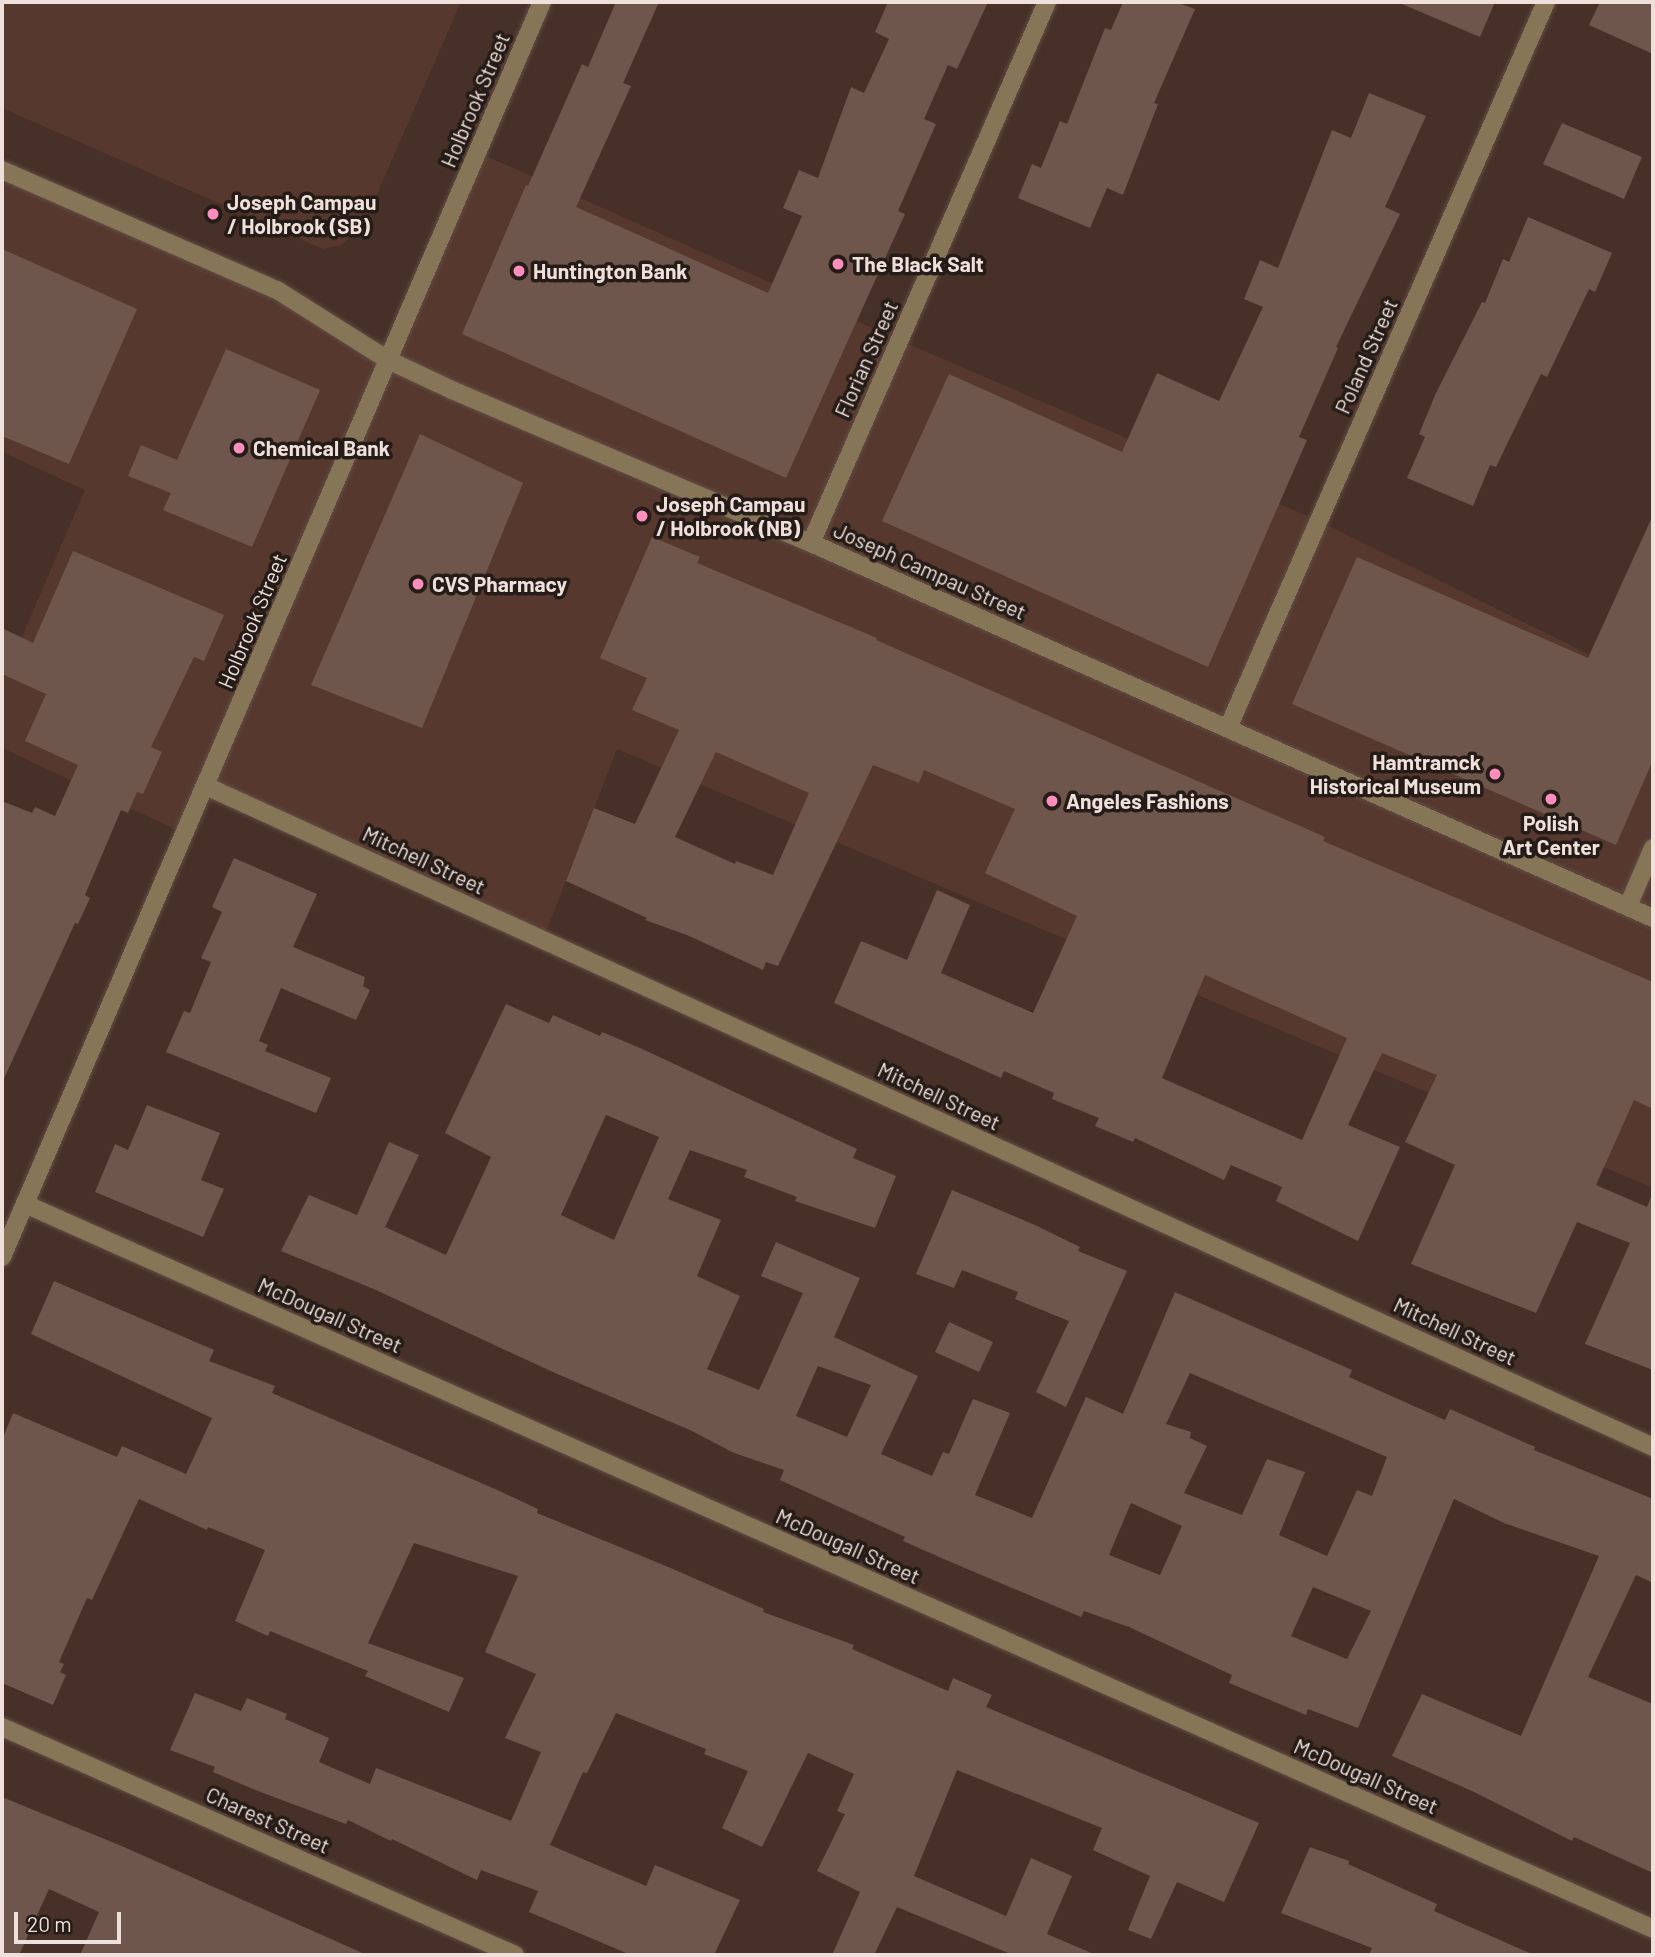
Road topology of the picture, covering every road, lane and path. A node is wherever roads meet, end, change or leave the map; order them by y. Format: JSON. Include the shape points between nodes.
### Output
{"nodes":[{"id":1,"x":542,"y":2,"type":"edge"},
{"id":2,"x":1047,"y":2,"type":"edge"},
{"id":3,"x":1546,"y":2,"type":"edge"},
{"id":4,"x":2,"y":170,"type":"edge"},
{"id":5,"x":388,"y":360,"type":"junction"},
{"id":6,"x":811,"y":543,"type":"junction"},
{"id":7,"x":1228,"y":728,"type":"junction"},
{"id":8,"x":206,"y":786,"type":"junction"},
{"id":9,"x":1653,"y":848,"type":"edge"},
{"id":10,"x":1628,"y":906,"type":"junction"},
{"id":11,"x":1653,"y":918,"type":"edge"},
{"id":12,"x":25,"y":1204,"type":"junction"},
{"id":13,"x":2,"y":1257,"type":"edge"},
{"id":14,"x":1653,"y":1447,"type":"edge"},
{"id":15,"x":2,"y":1727,"type":"edge"},
{"id":16,"x":1653,"y":1929,"type":"edge"},
{"id":17,"x":515,"y":1955,"type":"edge"}],
"edges":[{"from":1,"to":5,"type":"street","name":"Holbrook Street"},
{"from":2,"to":6,"type":"street","name":"Florian Street"},
{"from":3,"to":7,"type":"street","name":"Poland Street"},
{"from":4,"to":5,"type":"street","name":"Joseph Campau Street","via":[[277,290]]},
{"from":5,"to":6,"type":"street","name":"Joseph Campau Street"},
{"from":5,"to":8,"type":"street","name":"Holbrook Street"},
{"from":6,"to":7,"type":"street","name":"Joseph Campau Street"},
{"from":7,"to":10,"type":"street","name":"Joseph Campau Street"},
{"from":8,"to":12,"type":"street","name":"Holbrook Street"},
{"from":8,"to":14,"type":"street","name":"Mitchell Street"},
{"from":9,"to":10,"type":"street"},
{"from":10,"to":11,"type":"street","name":"Joseph Campau Street"},
{"from":12,"to":13,"type":"street","name":"Holbrook Street"},
{"from":12,"to":16,"type":"street","name":"McDougall Street"},
{"from":15,"to":17,"type":"street","name":"Charest Street"}]}
